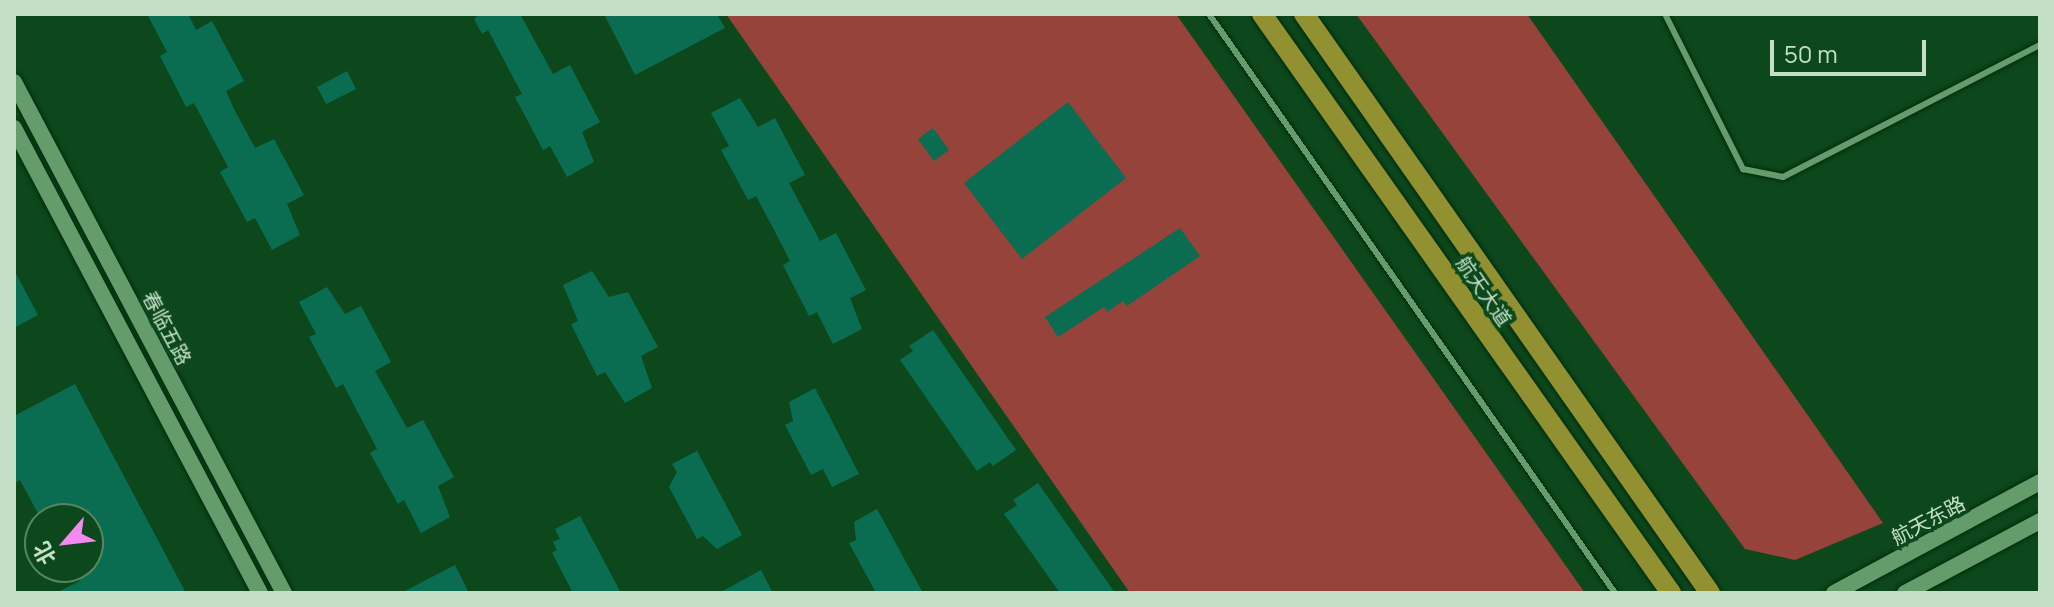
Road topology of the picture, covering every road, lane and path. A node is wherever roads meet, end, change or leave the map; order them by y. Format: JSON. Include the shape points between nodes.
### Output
{"nodes":[{"id":1,"x":1209,"y":14,"type":"edge"},
{"id":2,"x":1262,"y":14,"type":"edge"},
{"id":3,"x":1304,"y":14,"type":"edge"},
{"id":4,"x":1665,"y":14,"type":"edge"},
{"id":5,"x":2040,"y":45,"type":"edge"},
{"id":6,"x":14,"y":82,"type":"edge"},
{"id":7,"x":14,"y":128,"type":"edge"},
{"id":8,"x":2040,"y":482,"type":"edge"},
{"id":9,"x":2040,"y":521,"type":"edge"},
{"id":10,"x":260,"y":593,"type":"edge"},
{"id":11,"x":284,"y":593,"type":"edge"},
{"id":12,"x":1615,"y":593,"type":"edge"},
{"id":13,"x":1671,"y":593,"type":"edge"},
{"id":14,"x":1710,"y":593,"type":"edge"},
{"id":15,"x":1834,"y":593,"type":"edge"},
{"id":16,"x":1905,"y":593,"type":"edge"}],
"edges":[{"from":1,"to":12,"type":"lane"},
{"from":2,"to":13,"type":"main road","name":"航天大道"},
{"from":3,"to":14,"type":"main road","name":"航天大道"},
{"from":4,"to":5,"type":"lane","via":[[1743,169],[1783,177]]},
{"from":6,"to":11,"type":"street","name":"春临五路"},
{"from":7,"to":10,"type":"street","name":"春临五路"},
{"from":8,"to":15,"type":"street","name":"航天东路"},
{"from":9,"to":16,"type":"street"}]}
